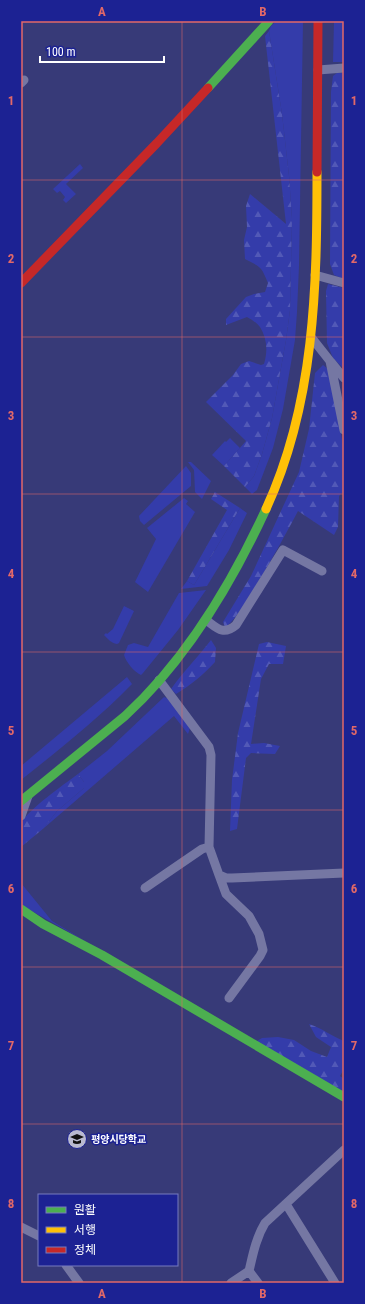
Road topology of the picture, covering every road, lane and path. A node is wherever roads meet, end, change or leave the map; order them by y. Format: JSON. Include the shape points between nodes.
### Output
{"nodes":[{"id":1,"x":269,"y":21,"type":"edge"},
{"id":2,"x":318,"y":21,"type":"edge"},
{"id":3,"x":344,"y":68,"type":"edge"},
{"id":4,"x":318,"y":70,"type":"junction"},
{"id":5,"x":315,"y":275,"type":"junction"},
{"id":6,"x":21,"y":283,"type":"edge"},
{"id":7,"x":344,"y":283,"type":"edge"},
{"id":8,"x":311,"y":337,"type":"junction"},
{"id":9,"x":330,"y":361,"type":"junction"},
{"id":10,"x":344,"y":378,"type":"edge"},
{"id":11,"x":344,"y":430,"type":"edge"},
{"id":12,"x":322,"y":571,"type":"dead end"},
{"id":13,"x":206,"y":620,"type":"junction"},
{"id":14,"x":159,"y":680,"type":"junction"},
{"id":15,"x":24,"y":798,"type":"edge"},
{"id":16,"x":21,"y":816,"type":"edge"},
{"id":17,"x":209,"y":847,"type":"junction"},
{"id":18,"x":344,"y":873,"type":"edge"},
{"id":19,"x":219,"y":875,"type":"junction"},
{"id":20,"x":145,"y":888,"type":"dead end"},
{"id":21,"x":21,"y":909,"type":"edge"},
{"id":22,"x":228,"y":998,"type":"dead end"},
{"id":23,"x":344,"y":1096,"type":"edge"},
{"id":24,"x":344,"y":1150,"type":"edge"},
{"id":25,"x":286,"y":1204,"type":"junction"},
{"id":26,"x":21,"y":1227,"type":"edge"},
{"id":27,"x":38,"y":1236,"type":"edge"},
{"id":28,"x":68,"y":1268,"type":"edge"},
{"id":29,"x":250,"y":1272,"type":"junction"},
{"id":30,"x":79,"y":1283,"type":"edge"},
{"id":31,"x":232,"y":1283,"type":"edge"},
{"id":32,"x":258,"y":1283,"type":"edge"},
{"id":33,"x":335,"y":1283,"type":"edge"}],
"edges":[{"from":1,"to":6,"type":"street"},
{"from":2,"to":4,"type":"street"},
{"from":3,"to":4,"type":"street"},
{"from":4,"to":5,"type":"street"},
{"from":5,"to":7,"type":"street"},
{"from":5,"to":8,"type":"street"},
{"from":8,"to":9,"type":"street"},
{"from":8,"to":13,"type":"street","via":[[307,371],[286,458],[251,543]]},
{"from":9,"to":10,"type":"street"},
{"from":9,"to":11,"type":"street"},
{"from":12,"to":13,"type":"street","via":[[283,550],[232,629],[220,630]]},
{"from":13,"to":14,"type":"street"},
{"from":14,"to":15,"type":"street","via":[[106,733]]},
{"from":14,"to":17,"type":"street","via":[[209,747]]},
{"from":15,"to":16,"type":"street"},
{"from":17,"to":19,"type":"street"},
{"from":17,"to":20,"type":"street","via":[[202,849]]},
{"from":18,"to":19,"type":"street","via":[[232,878]]},
{"from":19,"to":22,"type":"street","via":[[226,894],[249,916],[260,934],[263,950]]},
{"from":21,"to":23,"type":"street"},
{"from":24,"to":25,"type":"street"},
{"from":25,"to":29,"type":"street","via":[[265,1223],[259,1233]]},
{"from":25,"to":33,"type":"street"},
{"from":26,"to":27,"type":"street"},
{"from":28,"to":30,"type":"street"},
{"from":29,"to":31,"type":"street"},
{"from":29,"to":32,"type":"street"}]}
